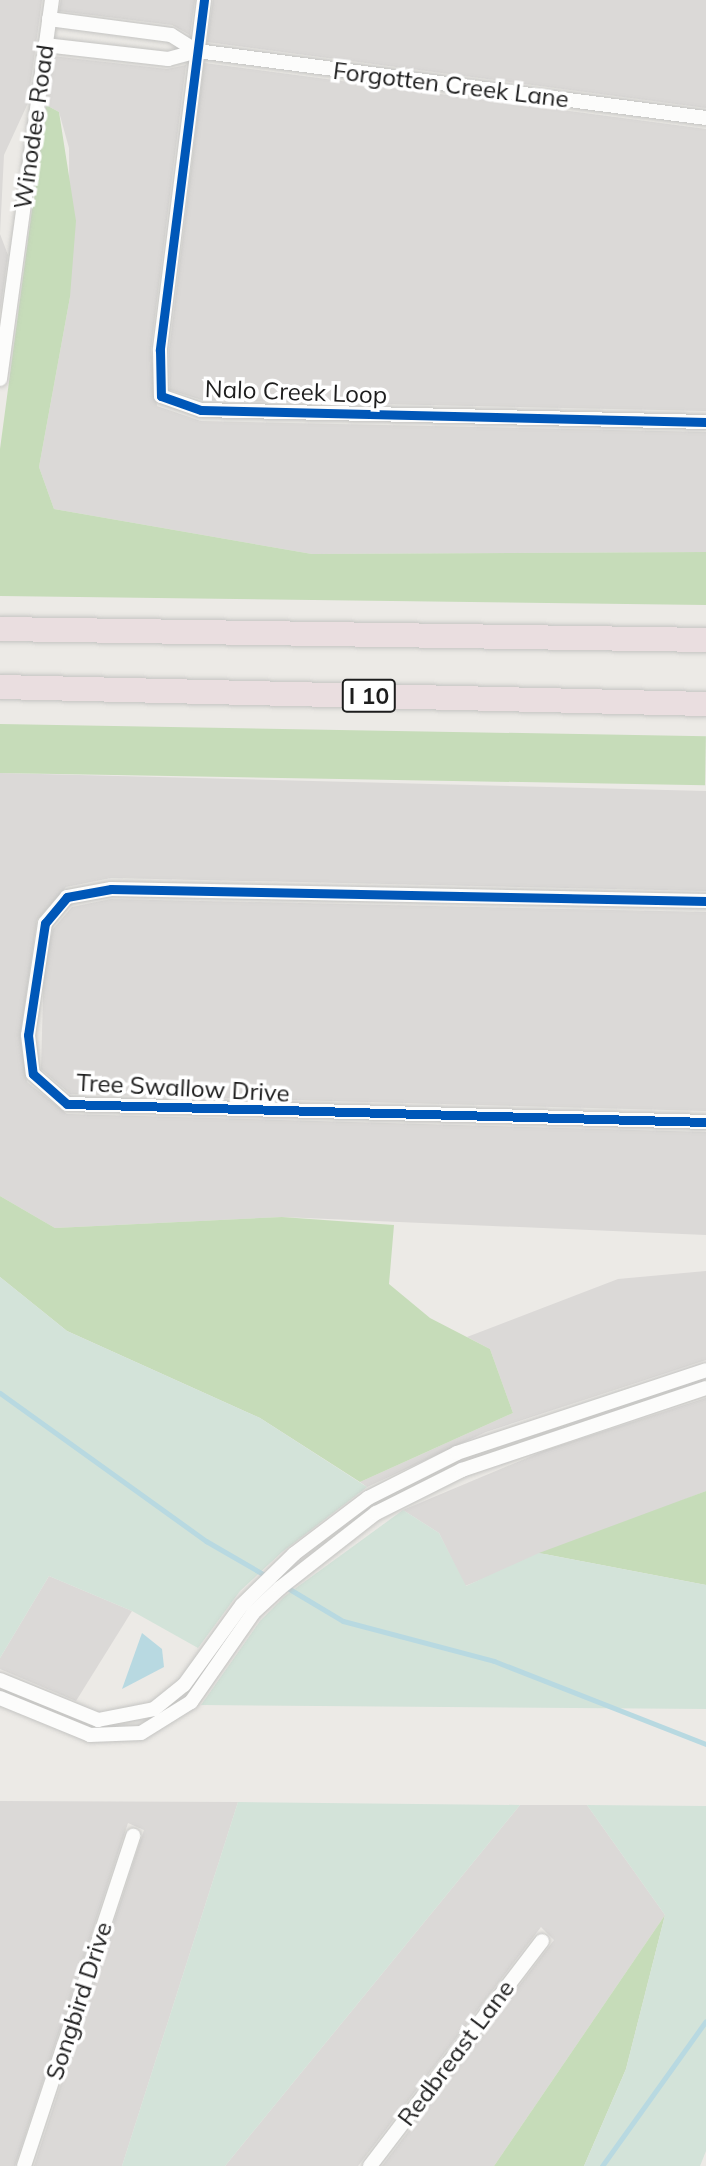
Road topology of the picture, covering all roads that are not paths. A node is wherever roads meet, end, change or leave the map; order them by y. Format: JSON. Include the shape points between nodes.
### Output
{"nodes":[{"id":1,"x":52,"y":0,"type":"edge"},
{"id":2,"x":204,"y":0,"type":"edge"},
{"id":3,"x":49,"y":19,"type":"junction"},
{"id":4,"x":45,"y":45,"type":"junction"},
{"id":5,"x":197,"y":51,"type":"junction"},
{"id":6,"x":706,"y":118,"type":"edge"},
{"id":7,"x":0,"y":379,"type":"edge"},
{"id":8,"x":706,"y":422,"type":"edge"},
{"id":9,"x":0,"y":629,"type":"edge"},
{"id":10,"x":706,"y":640,"type":"edge"},
{"id":11,"x":0,"y":687,"type":"edge"},
{"id":12,"x":706,"y":704,"type":"edge"},
{"id":13,"x":706,"y":901,"type":"edge"},
{"id":14,"x":706,"y":1122,"type":"edge"},
{"id":15,"x":706,"y":1370,"type":"edge"},
{"id":16,"x":654,"y":1384,"type":"junction"},
{"id":17,"x":706,"y":1388,"type":"edge"},
{"id":18,"x":658,"y":1402,"type":"junction"},
{"id":19,"x":538,"y":1425,"type":"junction"},
{"id":20,"x":543,"y":1440,"type":"junction"},
{"id":21,"x":248,"y":1609,"type":"junction"},
{"id":22,"x":0,"y":1680,"type":"edge"},
{"id":23,"x":35,"y":1693,"type":"junction"},
{"id":24,"x":0,"y":1698,"type":"edge"},
{"id":25,"x":29,"y":1709,"type":"junction"},
{"id":26,"x":133,"y":1836,"type":"dead end"},
{"id":27,"x":541,"y":1941,"type":"dead end"},
{"id":28,"x":24,"y":2166,"type":"edge"},
{"id":29,"x":370,"y":2166,"type":"edge"}],
"edges":[{"from":1,"to":3,"type":"street","name":"Winodee Road"},
{"from":2,"to":5,"type":"street","name":"Nalo Creek Loop"},
{"from":3,"to":4,"type":"street","name":"Winodee Road"},
{"from":3,"to":5,"type":"street","name":"Forgotten Creek Lane","via":[[171,35]]},
{"from":4,"to":5,"type":"street","name":"Forgotten Creek Lane","via":[[168,59]]},
{"from":4,"to":7,"type":"street","name":"Winodee Road"},
{"from":5,"to":6,"type":"street","name":"Forgotten Creek Lane"},
{"from":5,"to":8,"type":"street","name":"Nalo Creek Loop","via":[[160,351],[161,397],[201,410]]},
{"from":9,"to":10,"type":"highway"},
{"from":11,"to":12,"type":"highway","number":"I 10"},
{"from":13,"to":14,"type":"street","name":"Tree Swallow Drive","via":[[89,893],[67,897],[45,923],[28,1035],[33,1074],[67,1104]]},
{"from":15,"to":16,"type":"street"},
{"from":16,"to":18,"type":"street"},
{"from":16,"to":19,"type":"street"},
{"from":17,"to":18,"type":"street"},
{"from":18,"to":20,"type":"street"},
{"from":19,"to":20,"type":"street"},
{"from":19,"to":21,"type":"street","via":[[402,1479],[294,1555]]},
{"from":20,"to":21,"type":"street","via":[[437,1480],[376,1513]]},
{"from":21,"to":23,"type":"street","via":[[184,1685],[147,1712],[98,1720]]},
{"from":21,"to":25,"type":"street","via":[[191,1702],[141,1732],[90,1735]]},
{"from":22,"to":23,"type":"street"},
{"from":23,"to":25,"type":"street"},
{"from":24,"to":25,"type":"street"},
{"from":26,"to":28,"type":"street","name":"Songbird Drive"},
{"from":27,"to":29,"type":"street","name":"Redbreast Lane"}]}
